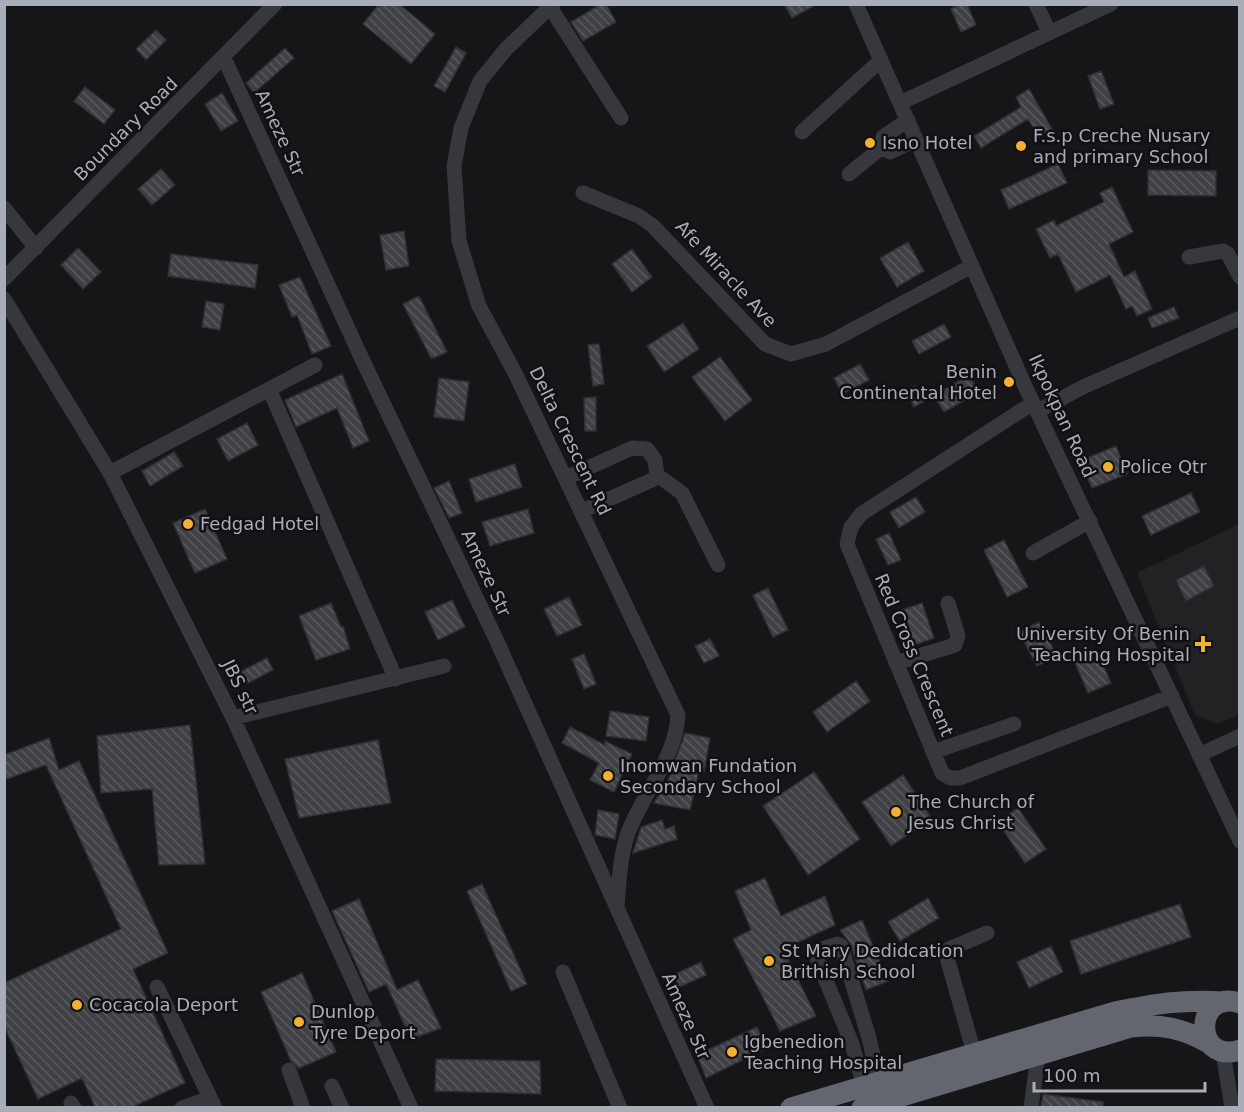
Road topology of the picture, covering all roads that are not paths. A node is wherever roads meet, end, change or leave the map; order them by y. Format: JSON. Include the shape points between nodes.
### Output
{"nodes":[{"id":1,"x":275,"y":4,"type":"edge"},
{"id":2,"x":856,"y":4,"type":"edge"},
{"id":3,"x":1036,"y":4,"type":"edge"},
{"id":4,"x":1111,"y":4,"type":"edge"},
{"id":5,"x":551,"y":6,"type":"edge"},
{"id":6,"x":1049,"y":32,"type":"junction"},
{"id":7,"x":224,"y":58,"type":"junction"},
{"id":8,"x":881,"y":60,"type":"junction"},
{"id":9,"x":900,"y":103,"type":"junction"},
{"id":10,"x":621,"y":118,"type":"dead end"},
{"id":11,"x":908,"y":120,"type":"junction"},
{"id":12,"x":802,"y":132,"type":"dead end"},
{"id":13,"x":916,"y":140,"type":"junction"},
{"id":14,"x":882,"y":147,"type":"junction"},
{"id":15,"x":849,"y":174,"type":"dead end"},
{"id":16,"x":583,"y":193,"type":"dead end"},
{"id":17,"x":4,"y":208,"type":"edge"},
{"id":18,"x":36,"y":248,"type":"junction"},
{"id":19,"x":1189,"y":257,"type":"dead end"},
{"id":20,"x":972,"y":266,"type":"junction"},
{"id":21,"x":1239,"y":277,"type":"edge"},
{"id":22,"x":4,"y":279,"type":"edge"},
{"id":23,"x":4,"y":299,"type":"edge"},
{"id":24,"x":1239,"y":318,"type":"edge"},
{"id":25,"x":315,"y":365,"type":"dead end"},
{"id":26,"x":270,"y":391,"type":"junction"},
{"id":27,"x":1036,"y":407,"type":"junction"},
{"id":28,"x":111,"y":473,"type":"junction"},
{"id":29,"x":655,"y":477,"type":"junction"},
{"id":30,"x":566,"y":478,"type":"junction"},
{"id":31,"x":582,"y":511,"type":"junction"},
{"id":32,"x":1090,"y":520,"type":"junction"},
{"id":33,"x":1033,"y":553,"type":"dead end"},
{"id":34,"x":718,"y":565,"type":"dead end"},
{"id":35,"x":948,"y":603,"type":"dead end"},
{"id":36,"x":896,"y":663,"type":"junction"},
{"id":37,"x":444,"y":666,"type":"dead end"},
{"id":38,"x":396,"y":679,"type":"junction"},
{"id":39,"x":1172,"y":696,"type":"junction"},
{"id":40,"x":233,"y":717,"type":"junction"},
{"id":41,"x":1014,"y":724,"type":"dead end"},
{"id":42,"x":1239,"y":736,"type":"edge"},
{"id":43,"x":933,"y":752,"type":"junction"},
{"id":44,"x":1199,"y":755,"type":"junction"},
{"id":45,"x":1239,"y":841,"type":"edge"},
{"id":46,"x":617,"y":909,"type":"junction"},
{"id":47,"x":987,"y":933,"type":"dead end"},
{"id":48,"x":563,"y":972,"type":"dead end"},
{"id":49,"x":157,"y":987,"type":"dead end"},
{"id":50,"x":1233,"y":1000,"type":"edge"},
{"id":51,"x":1224,"y":1048,"type":"edge"},
{"id":52,"x":974,"y":1053,"type":"junction"},
{"id":53,"x":1038,"y":1055,"type":"junction"},
{"id":54,"x":289,"y":1070,"type":"dead end"},
{"id":55,"x":872,"y":1084,"type":"junction"},
{"id":56,"x":332,"y":1086,"type":"dead end"},
{"id":57,"x":213,"y":1103,"type":"edge"},
{"id":58,"x":182,"y":1107,"type":"edge"},
{"id":59,"x":303,"y":1107,"type":"edge"},
{"id":60,"x":342,"y":1107,"type":"edge"},
{"id":61,"x":411,"y":1107,"type":"edge"},
{"id":62,"x":620,"y":1107,"type":"edge"},
{"id":63,"x":707,"y":1107,"type":"edge"},
{"id":64,"x":791,"y":1107,"type":"edge"},
{"id":65,"x":862,"y":1107,"type":"edge"},
{"id":66,"x":1031,"y":1107,"type":"edge"},
{"id":67,"x":1232,"y":1107,"type":"edge"}],
"edges":[{"from":1,"to":7,"type":"street","name":"Boundary Road"},
{"from":2,"to":8,"type":"street","name":"Ikpokpan Road"},
{"from":3,"to":6,"type":"street"},
{"from":4,"to":6,"type":"street"},
{"from":5,"to":10,"type":"street"},
{"from":5,"to":30,"type":"street","name":"Delta Crescent Rd","via":[[480,81],[461,128],[454,166],[459,241],[479,306]]},
{"from":6,"to":9,"type":"street"},
{"from":7,"to":18,"type":"street","name":"Boundary Road"},
{"from":7,"to":46,"type":"street","name":"Ameze Str","via":[[496,639]]},
{"from":8,"to":9,"type":"street","name":"Ikpokpan Road"},
{"from":8,"to":12,"type":"street"},
{"from":9,"to":11,"type":"street","name":"Ikpokpan Road"},
{"from":11,"to":13,"type":"street","name":"Ikpokpan Road"},
{"from":11,"to":14,"type":"street","via":[[883,137]]},
{"from":13,"to":14,"type":"street","via":[[890,152]]},
{"from":13,"to":20,"type":"street","name":"Ikpokpan Road"},
{"from":14,"to":15,"type":"street"},
{"from":16,"to":20,"type":"street","name":"Afe Miracle Ave","via":[[639,216],[653,226],[765,344],[791,354],[826,344]]},
{"from":17,"to":18,"type":"street"},
{"from":18,"to":22,"type":"street","name":"Boundary Road"},
{"from":19,"to":21,"type":"street","via":[[1223,251]]},
{"from":20,"to":27,"type":"street","name":"Ikpokpan Road"},
{"from":23,"to":28,"type":"street","name":"JBS str"},
{"from":24,"to":27,"type":"street","name":"Red Cross Crescent"},
{"from":25,"to":26,"type":"street"},
{"from":26,"to":28,"type":"street"},
{"from":26,"to":38,"type":"street"},
{"from":27,"to":32,"type":"street","name":"Ikpokpan Road"},
{"from":27,"to":36,"type":"street","name":"Red Cross Crescent","via":[[861,514],[851,527],[847,544]]},
{"from":28,"to":40,"type":"street","name":"JBS str"},
{"from":29,"to":30,"type":"street","via":[[655,460],[647,448],[640,447]]},
{"from":29,"to":31,"type":"street"},
{"from":29,"to":34,"type":"street","via":[[682,494]]},
{"from":30,"to":31,"type":"street","name":"Delta Crescent Rd"},
{"from":31,"to":46,"type":"street","name":"Delta Crescent Rd","via":[[678,715],[669,752],[627,835]]},
{"from":32,"to":33,"type":"street"},
{"from":32,"to":39,"type":"street","name":"Ikpokpan Road"},
{"from":35,"to":36,"type":"street","via":[[958,636],[955,645]]},
{"from":36,"to":43,"type":"street","name":"Red Cross Crescent"},
{"from":37,"to":38,"type":"street"},
{"from":38,"to":40,"type":"street"},
{"from":39,"to":43,"type":"street","name":"Red Cross Crescent","via":[[960,778],[945,776]]},
{"from":39,"to":44,"type":"street","name":"Ikpokpan Road"},
{"from":40,"to":61,"type":"street","name":"JBS str"},
{"from":41,"to":43,"type":"street"},
{"from":42,"to":44,"type":"street"},
{"from":44,"to":45,"type":"street","name":"Ikpokpan Road"},
{"from":46,"to":63,"type":"street","name":"Ameze Str"},
{"from":47,"to":52,"type":"street","via":[[949,949],[946,954]]},
{"from":48,"to":62,"type":"street"},
{"from":49,"to":57,"type":"street"},
{"from":50,"to":51,"type":"highway","via":[[1215,1005],[1205,1019],[1205,1036]]},
{"from":50,"to":52,"type":"highway","via":[[1162,1001]]},
{"from":51,"to":53,"type":"highway","via":[[1183,1030],[1157,1024],[1131,1027]]},
{"from":51,"to":67,"type":"street"},
{"from":52,"to":55,"type":"highway"},
{"from":53,"to":65,"type":"highway"},
{"from":53,"to":66,"type":"street"},
{"from":54,"to":59,"type":"street"},
{"from":55,"to":55,"type":"street","via":[[841,946],[837,944],[816,951],[816,956]]},
{"from":55,"to":64,"type":"highway"},
{"from":56,"to":60,"type":"street"},
{"from":57,"to":58,"type":"street"}]}
